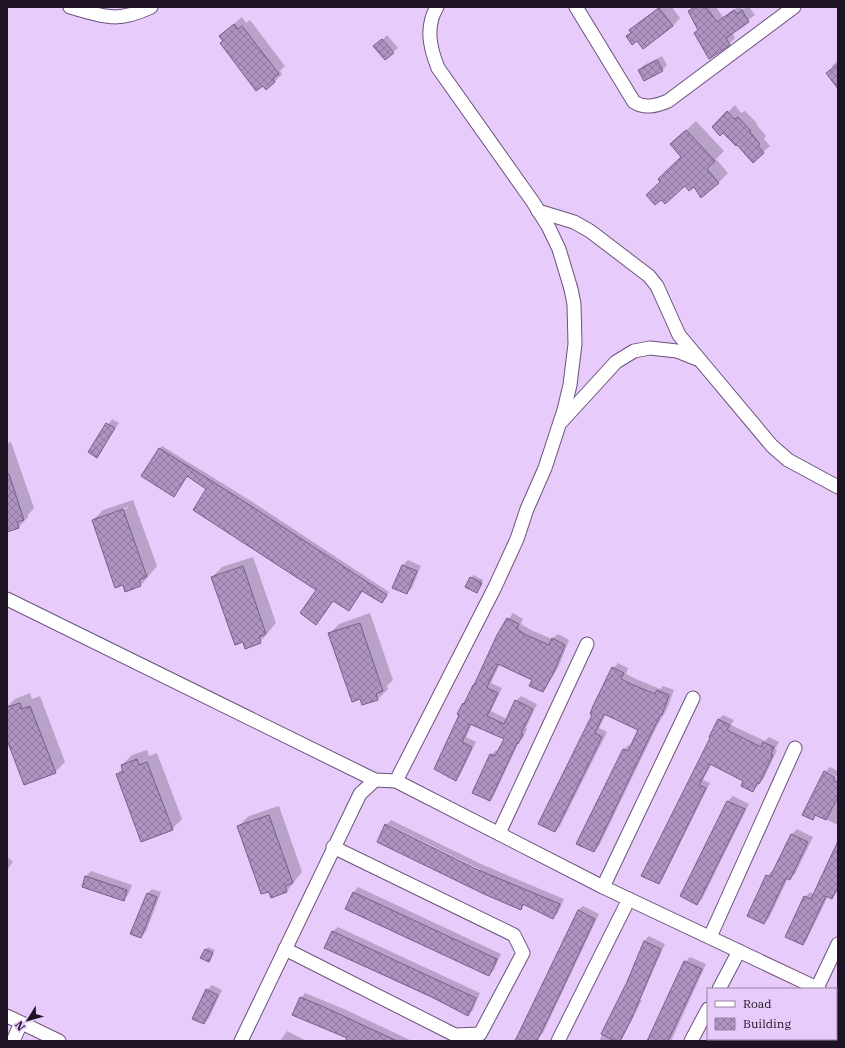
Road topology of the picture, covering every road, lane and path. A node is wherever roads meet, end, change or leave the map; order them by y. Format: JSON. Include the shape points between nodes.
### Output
{"nodes":[{"id":1,"x":70,"y":7,"type":"edge"},
{"id":2,"x":151,"y":7,"type":"edge"},
{"id":3,"x":437,"y":7,"type":"edge"},
{"id":4,"x":576,"y":7,"type":"edge"},
{"id":5,"x":794,"y":7,"type":"edge"},
{"id":6,"x":538,"y":211,"type":"junction"},
{"id":7,"x":701,"y":361,"type":"junction"},
{"id":8,"x":560,"y":424,"type":"junction"},
{"id":9,"x":838,"y":487,"type":"edge"},
{"id":10,"x":7,"y":599,"type":"edge"},
{"id":11,"x":587,"y":644,"type":"dead end"},
{"id":12,"x":693,"y":698,"type":"dead end"},
{"id":13,"x":795,"y":748,"type":"dead end"},
{"id":14,"x":375,"y":780,"type":"junction"},
{"id":15,"x":396,"y":781,"type":"junction"},
{"id":16,"x":500,"y":833,"type":"junction"},
{"id":17,"x":333,"y":847,"type":"junction"},
{"id":18,"x":604,"y":887,"type":"junction"},
{"id":19,"x":629,"y":899,"type":"junction"},
{"id":20,"x":710,"y":937,"type":"junction"},
{"id":21,"x":838,"y":944,"type":"edge"},
{"id":22,"x":285,"y":949,"type":"junction"},
{"id":23,"x":739,"y":951,"type":"junction"},
{"id":24,"x":720,"y":988,"type":"edge"},
{"id":25,"x":818,"y":988,"type":"edge"},
{"id":26,"x":707,"y":1011,"type":"edge"},
{"id":27,"x":7,"y":1016,"type":"edge"},
{"id":28,"x":21,"y":1023,"type":"junction"},
{"id":29,"x":13,"y":1041,"type":"edge"},
{"id":30,"x":59,"y":1041,"type":"edge"},
{"id":31,"x":241,"y":1041,"type":"edge"},
{"id":32,"x":558,"y":1041,"type":"edge"},
{"id":33,"x":691,"y":1041,"type":"edge"}],
"edges":[{"from":1,"to":2,"type":"street","via":[[122,18]]},
{"from":3,"to":6,"type":"street","via":[[430,27],[431,44],[438,68]]},
{"from":4,"to":5,"type":"street","via":[[628,94],[634,102],[646,106],[668,101]]},
{"from":6,"to":7,"type":"street","via":[[574,222],[590,231],[649,276],[657,286],[679,335]]},
{"from":6,"to":8,"type":"street","via":[[559,249],[574,304],[573,364]]},
{"from":7,"to":8,"type":"street","via":[[677,351],[650,348],[634,351],[616,362]]},
{"from":7,"to":9,"type":"street","via":[[776,450],[788,460]]},
{"from":8,"to":15,"type":"street","via":[[517,539],[495,587]]},
{"from":10,"to":14,"type":"street"},
{"from":11,"to":16,"type":"street"},
{"from":12,"to":18,"type":"street"},
{"from":13,"to":20,"type":"street"},
{"from":14,"to":15,"type":"street"},
{"from":14,"to":17,"type":"street","via":[[360,794]]},
{"from":15,"to":16,"type":"street"},
{"from":16,"to":18,"type":"street"},
{"from":17,"to":22,"type":"street"},
{"from":17,"to":22,"type":"street","via":[[514,935],[523,953],[480,1034],[455,1035]]},
{"from":18,"to":19,"type":"street"},
{"from":19,"to":20,"type":"street"},
{"from":19,"to":32,"type":"street"},
{"from":20,"to":23,"type":"street"},
{"from":21,"to":25,"type":"street"},
{"from":22,"to":31,"type":"street"},
{"from":23,"to":24,"type":"street"},
{"from":23,"to":25,"type":"street"},
{"from":26,"to":33,"type":"street"},
{"from":27,"to":28,"type":"street"},
{"from":28,"to":29,"type":"street"},
{"from":28,"to":30,"type":"street"}]}
